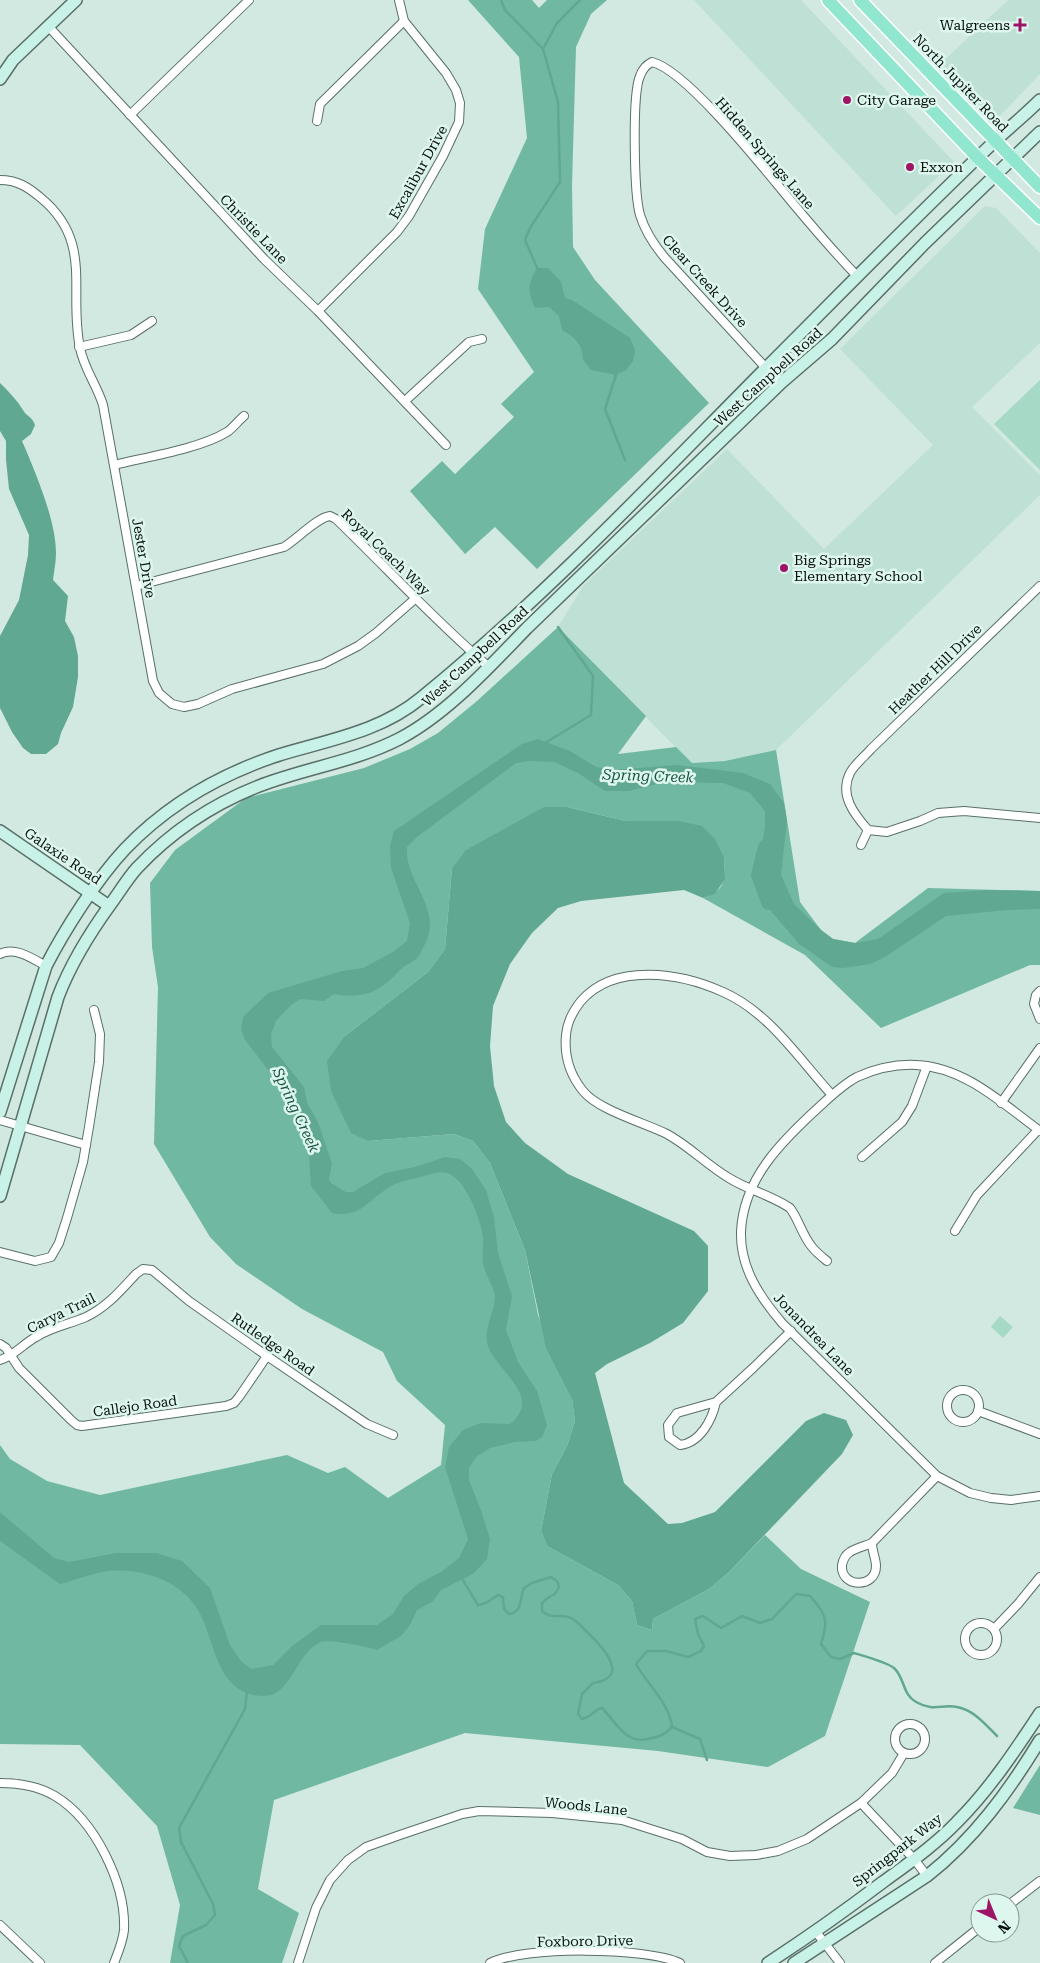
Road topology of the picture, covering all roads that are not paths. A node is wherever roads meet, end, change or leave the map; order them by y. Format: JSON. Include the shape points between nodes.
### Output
{"nodes":[{"id":1,"x":76,"y":0,"type":"edge"},
{"id":2,"x":249,"y":0,"type":"edge"},
{"id":3,"x":399,"y":0,"type":"edge"},
{"id":4,"x":828,"y":0,"type":"edge"},
{"id":5,"x":860,"y":0,"type":"edge"},
{"id":6,"x":404,"y":21,"type":"junction"},
{"id":7,"x":48,"y":26,"type":"junction"},
{"id":8,"x":646,"y":65,"type":"joint"},
{"id":9,"x":0,"y":79,"type":"edge"},
{"id":10,"x":1040,"y":100,"type":"edge"},
{"id":11,"x":130,"y":115,"type":"junction"},
{"id":12,"x":317,"y":120,"type":"dead end"},
{"id":13,"x":1040,"y":132,"type":"edge"},
{"id":14,"x":996,"y":140,"type":"junction"},
{"id":15,"x":1012,"y":157,"type":"junction"},
{"id":16,"x":978,"y":158,"type":"junction"},
{"id":17,"x":995,"y":175,"type":"junction"},
{"id":18,"x":0,"y":180,"type":"edge"},
{"id":19,"x":1040,"y":187,"type":"edge"},
{"id":20,"x":1040,"y":218,"type":"edge"},
{"id":21,"x":857,"y":276,"type":"junction"},
{"id":22,"x":318,"y":311,"type":"junction"},
{"id":23,"x":152,"y":321,"type":"dead end"},
{"id":24,"x":482,"y":339,"type":"dead end"},
{"id":25,"x":80,"y":346,"type":"junction"},
{"id":26,"x":766,"y":368,"type":"junction"},
{"id":27,"x":782,"y":382,"type":"junction"},
{"id":28,"x":405,"y":401,"type":"junction"},
{"id":29,"x":244,"y":416,"type":"dead end"},
{"id":30,"x":446,"y":445,"type":"dead end"},
{"id":31,"x":674,"y":462,"type":"junction"},
{"id":32,"x":114,"y":465,"type":"junction"},
{"id":33,"x":686,"y":474,"type":"junction"},
{"id":34,"x":136,"y":586,"type":"junction"},
{"id":35,"x":1040,"y":586,"type":"edge"},
{"id":36,"x":416,"y":598,"type":"junction"},
{"id":37,"x":474,"y":654,"type":"junction"},
{"id":38,"x":489,"y":667,"type":"junction"},
{"id":39,"x":1040,"y":818,"type":"edge"},
{"id":40,"x":152,"y":824,"type":"junction"},
{"id":41,"x":868,"y":830,"type":"junction"},
{"id":42,"x":0,"y":831,"type":"edge"},
{"id":43,"x":165,"y":842,"type":"junction"},
{"id":44,"x":861,"y":845,"type":"dead end"},
{"id":45,"x":91,"y":893,"type":"junction"},
{"id":46,"x":109,"y":906,"type":"junction"},
{"id":47,"x":0,"y":954,"type":"edge"},
{"id":48,"x":46,"y":966,"type":"junction"},
{"id":49,"x":1040,"y":991,"type":"edge"},
{"id":50,"x":94,"y":1010,"type":"dead end"},
{"id":51,"x":1040,"y":1019,"type":"edge"},
{"id":52,"x":1040,"y":1048,"type":"edge"},
{"id":53,"x":927,"y":1066,"type":"junction"},
{"id":54,"x":832,"y":1096,"type":"junction"},
{"id":55,"x":1001,"y":1103,"type":"junction"},
{"id":56,"x":0,"y":1112,"type":"edge"},
{"id":57,"x":0,"y":1120,"type":"edge"},
{"id":58,"x":20,"y":1127,"type":"junction"},
{"id":59,"x":1039,"y":1131,"type":"edge"},
{"id":60,"x":86,"y":1145,"type":"junction"},
{"id":61,"x":862,"y":1157,"type":"dead end"},
{"id":62,"x":752,"y":1189,"type":"junction"},
{"id":63,"x":0,"y":1196,"type":"edge"},
{"id":64,"x":955,"y":1231,"type":"dead end"},
{"id":65,"x":0,"y":1252,"type":"edge"},
{"id":66,"x":827,"y":1261,"type":"dead end"},
{"id":67,"x":143,"y":1269,"type":"joint"},
{"id":68,"x":791,"y":1331,"type":"junction"},
{"id":69,"x":0,"y":1344,"type":"edge"},
{"id":70,"x":10,"y":1356,"type":"junction"},
{"id":71,"x":267,"y":1356,"type":"junction"},
{"id":72,"x":0,"y":1360,"type":"edge"},
{"id":73,"x":716,"y":1402,"type":"junction"},
{"id":74,"x":978,"y":1411,"type":"junction"},
{"id":75,"x":1040,"y":1434,"type":"edge"},
{"id":76,"x":393,"y":1435,"type":"dead end"},
{"id":77,"x":937,"y":1476,"type":"junction"},
{"id":78,"x":1040,"y":1496,"type":"edge"},
{"id":79,"x":872,"y":1543,"type":"junction"},
{"id":80,"x":1040,"y":1577,"type":"edge"},
{"id":81,"x":994,"y":1629,"type":"junction"},
{"id":82,"x":1040,"y":1713,"type":"edge"},
{"id":83,"x":1040,"y":1740,"type":"edge"},
{"id":84,"x":904,"y":1753,"type":"junction"},
{"id":85,"x":0,"y":1783,"type":"edge"},
{"id":86,"x":861,"y":1803,"type":"junction"},
{"id":87,"x":914,"y":1859,"type":"junction"},
{"id":88,"x":927,"y":1876,"type":"junction"},
{"id":89,"x":1040,"y":1881,"type":"edge"},
{"id":90,"x":1020,"y":1896,"type":"edge"},
{"id":91,"x":0,"y":1925,"type":"edge"},
{"id":92,"x":816,"y":1932,"type":"junction"},
{"id":93,"x":970,"y":1935,"type":"edge"},
{"id":94,"x":825,"y":1943,"type":"junction"},
{"id":95,"x":40,"y":1963,"type":"edge"},
{"id":96,"x":114,"y":1963,"type":"edge"},
{"id":97,"x":298,"y":1963,"type":"edge"},
{"id":98,"x":490,"y":1963,"type":"edge"},
{"id":99,"x":680,"y":1963,"type":"edge"},
{"id":100,"x":768,"y":1963,"type":"edge"},
{"id":101,"x":794,"y":1963,"type":"edge"},
{"id":102,"x":840,"y":1963,"type":"edge"},
{"id":103,"x":935,"y":1963,"type":"edge"}],
"edges":[{"from":1,"to":7,"type":"main road"},
{"from":2,"to":11,"type":"street"},
{"from":3,"to":6,"type":"street","name":"Excalibur Drive"},
{"from":4,"to":16,"type":"main road"},
{"from":5,"to":14,"type":"main road","name":"North Jupiter Road"},
{"from":6,"to":12,"type":"street","via":[[320,104]]},
{"from":6,"to":22,"type":"street","name":"Excalibur Drive","via":[[456,90],[460,103],[459,122],[409,216]]},
{"from":7,"to":9,"type":"main road","via":[[13,60]]},
{"from":7,"to":11,"type":"street","name":"Christie Lane"},
{"from":8,"to":21,"type":"street","name":"Hidden Springs Lane","via":[[652,62],[661,64],[706,105]]},
{"from":8,"to":26,"type":"street","name":"Clear Creek Drive","via":[[639,78],[636,115],[637,199],[644,226],[665,258]]},
{"from":10,"to":14,"type":"main road","name":"West Campbell Road"},
{"from":11,"to":22,"type":"street","name":"Christie Lane","via":[[257,252]]},
{"from":13,"to":15,"type":"main road","name":"West Campbell Road"},
{"from":14,"to":15,"type":"main road","name":"North Jupiter Road"},
{"from":14,"to":16,"type":"main road","name":"West Campbell Road"},
{"from":15,"to":17,"type":"main road","name":"West Campbell Road"},
{"from":15,"to":19,"type":"main road","name":"North Jupiter Road"},
{"from":16,"to":17,"type":"main road"},
{"from":16,"to":21,"type":"main road","name":"West Campbell Road"},
{"from":17,"to":20,"type":"main road"},
{"from":17,"to":27,"type":"main road","name":"West Campbell Road","via":[[832,340]]},
{"from":18,"to":25,"type":"street","name":"Jester Drive","via":[[27,186],[49,204],[70,234],[75,251]]},
{"from":21,"to":26,"type":"main road","name":"West Campbell Road"},
{"from":22,"to":28,"type":"street","name":"Christie Lane"},
{"from":23,"to":25,"type":"street","via":[[131,335]]},
{"from":24,"to":28,"type":"street","via":[[469,342]]},
{"from":25,"to":32,"type":"street","name":"Jester Drive","via":[[84,363],[100,396]]},
{"from":26,"to":27,"type":"street","name":"Clear Creek Drive"},
{"from":26,"to":31,"type":"main road","name":"West Campbell Road"},
{"from":27,"to":33,"type":"main road","name":"West Campbell Road"},
{"from":28,"to":30,"type":"street","name":"Christie Lane"},
{"from":29,"to":32,"type":"street","via":[[227,431],[206,441]]},
{"from":31,"to":33,"type":"main road"},
{"from":31,"to":37,"type":"main road","name":"West Campbell Road"},
{"from":32,"to":34,"type":"street","name":"Jester Drive"},
{"from":33,"to":38,"type":"main road","name":"West Campbell Road"},
{"from":34,"to":36,"type":"street","name":"Royal Coach Way","via":[[284,547],[330,516]]},
{"from":34,"to":36,"type":"street","name":"Jester Drive","via":[[153,681],[163,698],[184,707],[232,689],[323,664],[370,638]]},
{"from":35,"to":41,"type":"street","name":"Heather Hill Drive","via":[[850,773],[848,803]]},
{"from":36,"to":37,"type":"street","name":"Royal Coach Way"},
{"from":37,"to":38,"type":"street","name":"Royal Coach Way"},
{"from":37,"to":40,"type":"main road","name":"West Campbell Road","via":[[417,702],[380,724],[236,771],[191,796]]},
{"from":38,"to":43,"type":"main road","name":"West Campbell Road","via":[[433,717],[400,738],[344,761],[260,785],[200,816]]},
{"from":39,"to":41,"type":"street","via":[[964,811],[938,813],[887,832]]},
{"from":40,"to":43,"type":"main road"},
{"from":40,"to":45,"type":"main road","name":"West Campbell Road","via":[[124,849]]},
{"from":41,"to":44,"type":"street"},
{"from":42,"to":45,"type":"main road","name":"Galaxie Road"},
{"from":43,"to":46,"type":"main road","name":"West Campbell Road","via":[[136,869]]},
{"from":45,"to":46,"type":"main road","name":"Galaxie Road"},
{"from":45,"to":48,"type":"main road","name":"West Campbell Road"},
{"from":46,"to":58,"type":"main road","name":"West Campbell Road","via":[[67,973]]},
{"from":47,"to":48,"type":"street","via":[[15,952]]},
{"from":48,"to":56,"type":"main road","name":"West Campbell Road"},
{"from":49,"to":51,"type":"street","via":[[1034,1004]]},
{"from":50,"to":60,"type":"street","via":[[100,1034],[100,1062]]},
{"from":52,"to":55,"type":"street"},
{"from":53,"to":54,"type":"street","name":"Jonandrea Lane","via":[[904,1065],[873,1071],[856,1077]]},
{"from":53,"to":55,"type":"street","name":"Jonandrea Lane","via":[[961,1076]]},
{"from":53,"to":61,"type":"street","via":[[912,1106],[902,1122]]},
{"from":54,"to":62,"type":"street","name":"Jonandrea Lane","via":[[777,1148]]},
{"from":54,"to":62,"type":"street","via":[[758,1014],[709,986],[682,978],[634,976],[604,983],[578,1005],[566,1029],[565,1044],[569,1066],[584,1093],[602,1105],[669,1135],[715,1169]]},
{"from":55,"to":59,"type":"street","name":"Jonandrea Lane"},
{"from":57,"to":58,"type":"street"},
{"from":58,"to":60,"type":"street"},
{"from":58,"to":63,"type":"main road","name":"West Campbell Road"},
{"from":59,"to":64,"type":"street","via":[[977,1195]]},
{"from":60,"to":65,"type":"street","via":[[56,1251],[51,1257],[35,1261]]},
{"from":62,"to":66,"type":"street","via":[[790,1208],[812,1248]]},
{"from":62,"to":68,"type":"street","name":"Jonandrea Lane","via":[[741,1233],[745,1262],[762,1298]]},
{"from":67,"to":70,"type":"street","name":"Carya Trail","via":[[99,1310],[35,1337]]},
{"from":67,"to":71,"type":"street","name":"Rutledge Road","via":[[152,1270],[189,1301]]},
{"from":68,"to":73,"type":"street"},
{"from":68,"to":77,"type":"street","name":"Jonandrea Lane"},
{"from":69,"to":70,"type":"street","name":"Callejo Road"},
{"from":70,"to":71,"type":"street","name":"Callejo Road","via":[[71,1420],[82,1426],[234,1403]]},
{"from":70,"to":72,"type":"street"},
{"from":71,"to":76,"type":"street","name":"Rutledge Road","via":[[367,1424]]},
{"from":73,"to":73,"type":"street","via":[[677,1413],[668,1425],[669,1437],[680,1445],[694,1442]]},
{"from":74,"to":74,"type":"street","via":[[977,1398],[966,1390],[953,1393],[949,1398],[948,1411],[956,1421],[970,1420]]},
{"from":74,"to":75,"type":"street"},
{"from":77,"to":78,"type":"street","name":"Jonandrea Lane","via":[[970,1493],[991,1498],[1010,1500]]},
{"from":77,"to":79,"type":"street"},
{"from":79,"to":79,"type":"street","via":[[849,1552],[843,1559],[844,1576],[851,1582],[868,1581],[874,1575]]},
{"from":80,"to":81,"type":"street"},
{"from":81,"to":81,"type":"street","via":[[988,1624],[974,1625],[965,1636],[965,1644],[974,1654],[989,1654],[997,1642]]},
{"from":82,"to":87,"type":"main road","name":"Springpark Way","via":[[984,1792],[957,1822]]},
{"from":83,"to":88,"type":"main road","via":[[976,1830]]},
{"from":84,"to":84,"type":"street","via":[[913,1754],[921,1749],[925,1741],[920,1727],[906,1724],[896,1734],[895,1742]]},
{"from":84,"to":86,"type":"street","name":"Woods Lane","via":[[892,1773]]},
{"from":85,"to":96,"type":"street","via":[[30,1786],[54,1796],[88,1825],[122,1896],[124,1933]]},
{"from":86,"to":87,"type":"street"},
{"from":86,"to":97,"type":"street","name":"Woods Lane","via":[[807,1838],[778,1851],[730,1856],[708,1852],[682,1839],[622,1820],[479,1811],[462,1814],[366,1847],[348,1860],[326,1887]]},
{"from":87,"to":88,"type":"street"},
{"from":87,"to":92,"type":"main road","name":"Springpark Way"},
{"from":88,"to":94,"type":"main road"},
{"from":89,"to":90,"type":"street"},
{"from":91,"to":95,"type":"street"},
{"from":92,"to":94,"type":"street"},
{"from":92,"to":100,"type":"main road","name":"Springpark Way"},
{"from":93,"to":103,"type":"street"},
{"from":94,"to":101,"type":"main road"},
{"from":94,"to":102,"type":"street"},
{"from":98,"to":99,"type":"street","name":"Foxboro Drive","via":[[533,1953],[609,1951],[654,1954]]}]}
